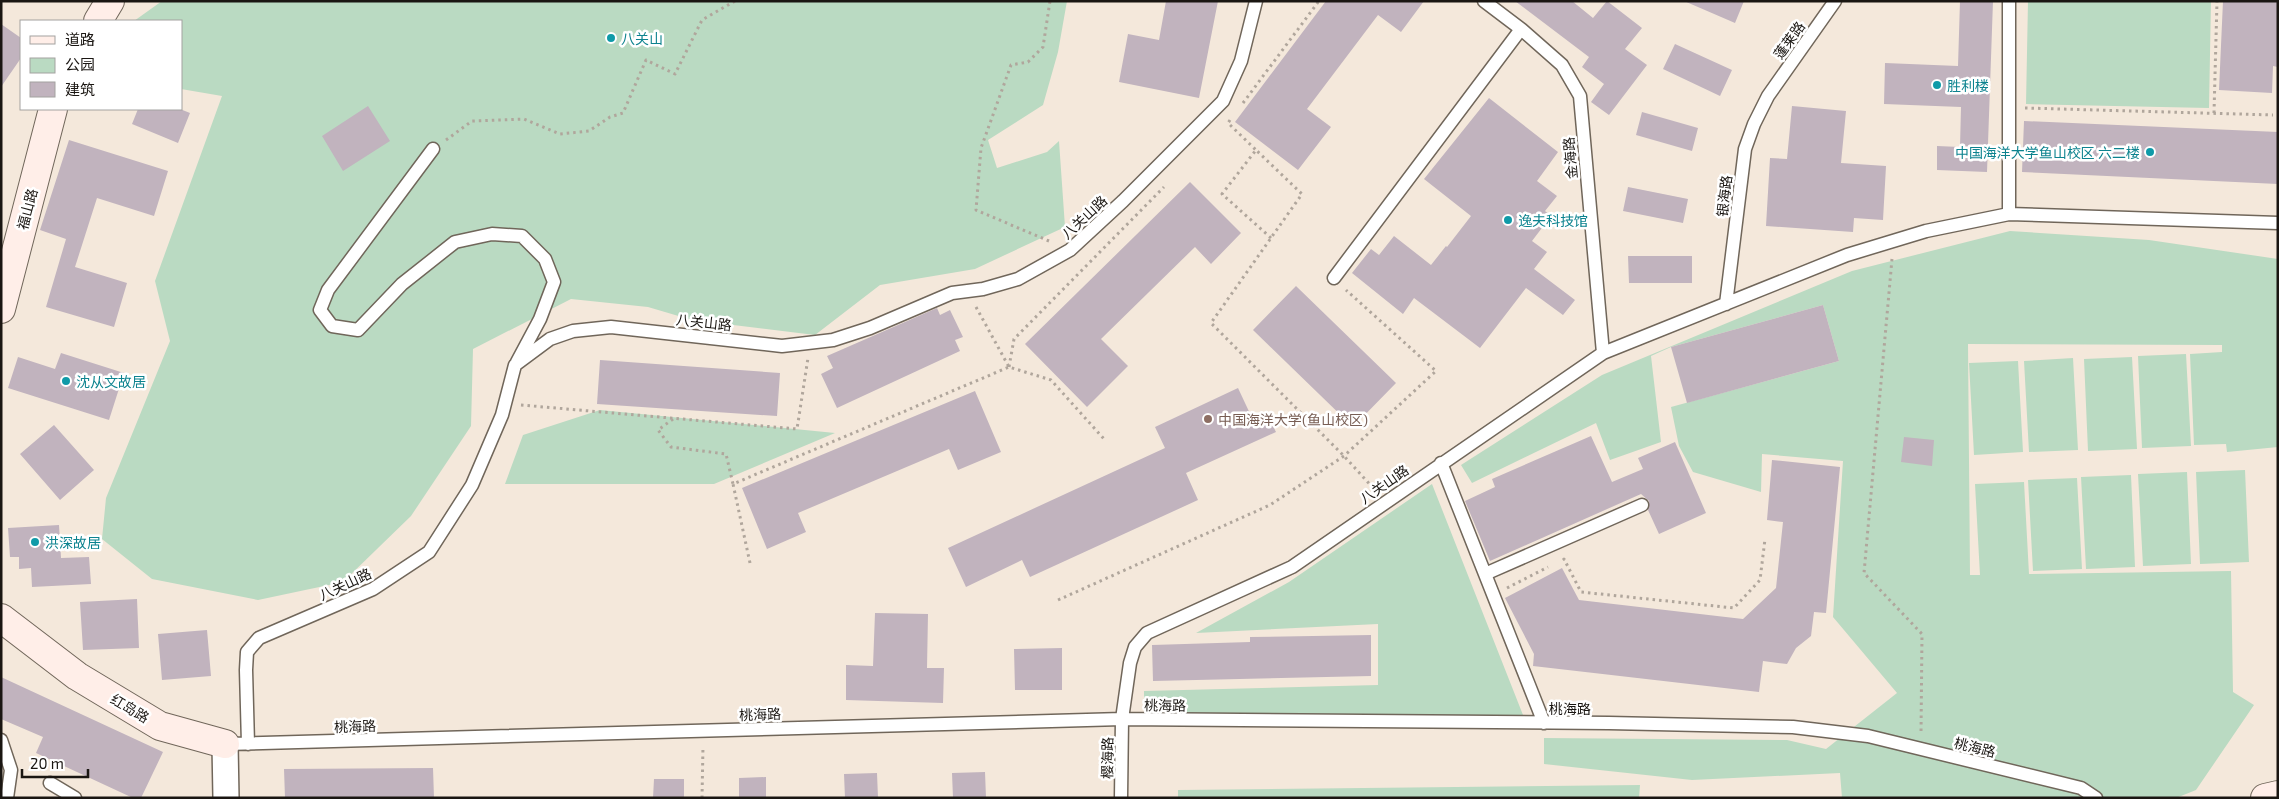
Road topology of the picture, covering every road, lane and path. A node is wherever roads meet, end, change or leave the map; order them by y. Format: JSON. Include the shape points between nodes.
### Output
{"nodes":[{"id":1,"x":110,"y":1,"type":"edge"},
{"id":2,"x":736,"y":1,"type":"edge"},
{"id":3,"x":1050,"y":1,"type":"edge"},
{"id":4,"x":1256,"y":1,"type":"edge"},
{"id":5,"x":1318,"y":1,"type":"edge"},
{"id":6,"x":1484,"y":1,"type":"edge"},
{"id":7,"x":1836,"y":1,"type":"edge"},
{"id":8,"x":2009,"y":1,"type":"edge"},
{"id":9,"x":2217,"y":1,"type":"edge"},
{"id":10,"x":99,"y":20,"type":"edge"},
{"id":11,"x":1521,"y":29,"type":"junction"},
{"id":12,"x":1768,"y":96,"type":"joint"},
{"id":13,"x":1240,"y":107,"type":"dead end"},
{"id":14,"x":2010,"y":107,"type":"junction"},
{"id":15,"x":54,"y":110,"type":"edge"},
{"id":16,"x":2214,"y":113,"type":"junction"},
{"id":17,"x":1234,"y":115,"type":"dead end"},
{"id":18,"x":2273,"y":115,"type":"dead end"},
{"id":19,"x":1228,"y":122,"type":"junction"},
{"id":20,"x":1221,"y":130,"type":"dead end"},
{"id":21,"x":433,"y":149,"type":"joint"},
{"id":22,"x":1256,"y":150,"type":"junction"},
{"id":23,"x":1166,"y":185,"type":"dead end"},
{"id":24,"x":2009,"y":214,"type":"junction"},
{"id":25,"x":2278,"y":223,"type":"edge"},
{"id":26,"x":1271,"y":238,"type":"junction"},
{"id":27,"x":1894,"y":240,"type":"junction"},
{"id":28,"x":1070,"y":250,"type":"junction"},
{"id":29,"x":1334,"y":278,"type":"joint"},
{"id":30,"x":967,"y":291,"type":"junction"},
{"id":31,"x":1726,"y":304,"type":"junction"},
{"id":32,"x":1,"y":309,"type":"edge"},
{"id":33,"x":810,"y":343,"type":"junction"},
{"id":34,"x":1603,"y":353,"type":"junction"},
{"id":35,"x":515,"y":365,"type":"junction"},
{"id":36,"x":1008,"y":366,"type":"junction"},
{"id":37,"x":505,"y":404,"type":"junction"},
{"id":38,"x":674,"y":418,"type":"junction"},
{"id":39,"x":1104,"y":439,"type":"dead end"},
{"id":40,"x":1344,"y":456,"type":"junction"},
{"id":41,"x":1441,"y":463,"type":"junction"},
{"id":42,"x":733,"y":484,"type":"junction"},
{"id":43,"x":1385,"y":502,"type":"junction"},
{"id":44,"x":1642,"y":505,"type":"dead end"},
{"id":45,"x":1765,"y":539,"type":"dead end"},
{"id":46,"x":750,"y":563,"type":"dead end"},
{"id":47,"x":1485,"y":574,"type":"junction"},
{"id":48,"x":1493,"y":595,"type":"junction"},
{"id":49,"x":1058,"y":600,"type":"dead end"},
{"id":50,"x":1,"y":618,"type":"edge"},
{"id":51,"x":1122,"y":720,"type":"junction"},
{"id":52,"x":1544,"y":723,"type":"junction"},
{"id":53,"x":704,"y":731,"type":"junction"},
{"id":54,"x":1,"y":740,"type":"edge"},
{"id":55,"x":237,"y":744,"type":"junction"},
{"id":56,"x":1921,"y":749,"type":"junction"},
{"id":57,"x":50,"y":782,"type":"dead end"},
{"id":58,"x":2278,"y":794,"type":"edge"},
{"id":59,"x":7,"y":798,"type":"edge"},
{"id":60,"x":76,"y":798,"type":"edge"},
{"id":61,"x":226,"y":798,"type":"edge"},
{"id":62,"x":702,"y":798,"type":"edge"},
{"id":63,"x":1121,"y":798,"type":"edge"},
{"id":64,"x":2096,"y":798,"type":"edge"},
{"id":65,"x":2265,"y":798,"type":"edge"}],
"edges":[{"from":1,"to":10,"type":"street"},
{"from":2,"to":21,"type":"path","via":[[702,20],[675,74],[646,60],[623,113],[610,117],[589,131],[560,134],[524,119],[472,121]]},
{"from":3,"to":28,"type":"path","via":[[1043,47],[1028,62],[1011,65],[981,148],[976,210]]},
{"from":4,"to":28,"type":"lane","name":"八关山路","via":[[1241,61],[1223,101]]},
{"from":5,"to":13,"type":"path"},
{"from":6,"to":11,"type":"lane","name":"金海路"},
{"from":7,"to":12,"type":"lane","name":"蓬莱路"},
{"from":8,"to":14,"type":"lane"},
{"from":9,"to":16,"type":"path"},
{"from":11,"to":29,"type":"lane"},
{"from":11,"to":34,"type":"lane","name":"金海路","via":[[1562,65],[1580,96]]},
{"from":12,"to":31,"type":"lane","name":"银海路","via":[[1745,149]]},
{"from":14,"to":16,"type":"path"},
{"from":14,"to":24,"type":"lane"},
{"from":15,"to":32,"type":"street","name":"福山路"},
{"from":16,"to":18,"type":"path"},
{"from":17,"to":19,"type":"path"},
{"from":19,"to":20,"type":"path"},
{"from":19,"to":22,"type":"path"},
{"from":21,"to":35,"type":"lane","via":[[328,290],[320,310],[332,326],[358,330],[402,284],[455,242],[492,234],[522,236],[545,259],[554,282],[540,319]]},
{"from":22,"to":26,"type":"path","via":[[1302,194]]},
{"from":22,"to":26,"type":"path","via":[[1222,194]]},
{"from":23,"to":36,"type":"path","via":[[1014,339]]},
{"from":24,"to":25,"type":"lane","name":"八关山路"},
{"from":24,"to":27,"type":"lane","name":"八关山路"},
{"from":26,"to":40,"type":"path","via":[[1211,323]]},
{"from":27,"to":31,"type":"lane","name":"八关山路","via":[[1846,255]]},
{"from":27,"to":56,"type":"path","via":[[1864,573],[1922,634]]},
{"from":28,"to":30,"type":"lane","name":"八关山路","via":[[1018,279]]},
{"from":29,"to":40,"type":"path","via":[[1436,371]]},
{"from":30,"to":33,"type":"lane","name":"八关山路","via":[[952,293],[870,328],[833,340]]},
{"from":30,"to":36,"type":"path"},
{"from":31,"to":34,"type":"lane","name":"八关山路"},
{"from":33,"to":35,"type":"lane","name":"八关山路","via":[[782,346],[611,327],[572,331],[550,339]]},
{"from":33,"to":38,"type":"path","via":[[797,429]]},
{"from":34,"to":41,"type":"lane","name":"八关山路"},
{"from":35,"to":37,"type":"lane","name":"八关山路"},
{"from":36,"to":39,"type":"path","via":[[1051,380]]},
{"from":36,"to":42,"type":"path"},
{"from":37,"to":38,"type":"path"},
{"from":37,"to":55,"type":"lane","name":"八关山路","via":[[472,485],[429,552],[373,589],[259,638],[247,652]]},
{"from":38,"to":42,"type":"path","via":[[658,430],[671,447],[726,454]]},
{"from":40,"to":43,"type":"path"},
{"from":40,"to":49,"type":"path","via":[[1270,505]]},
{"from":41,"to":43,"type":"lane","name":"八关山路"},
{"from":41,"to":47,"type":"lane"},
{"from":42,"to":46,"type":"path"},
{"from":43,"to":51,"type":"lane","name":"八关山路","via":[[1292,567],[1147,633],[1135,647],[1130,663]]},
{"from":44,"to":47,"type":"lane"},
{"from":45,"to":48,"type":"path","via":[[1760,580],[1734,608],[1581,592],[1564,559]]},
{"from":47,"to":48,"type":"lane"},
{"from":48,"to":52,"type":"lane"},
{"from":50,"to":55,"type":"street","name":"红岛路","via":[[77,676],[160,726]]},
{"from":51,"to":52,"type":"lane","name":"桃海路"},
{"from":51,"to":53,"type":"lane","name":"桃海路"},
{"from":51,"to":63,"type":"lane","name":"樱海路"},
{"from":52,"to":56,"type":"lane","name":"桃海路","via":[[1793,727],[1868,736]]},
{"from":53,"to":55,"type":"lane","name":"桃海路"},
{"from":53,"to":62,"type":"path"},
{"from":54,"to":59,"type":"lane","via":[[11,770]]},
{"from":55,"to":61,"type":"street"},
{"from":56,"to":64,"type":"lane","name":"桃海路","via":[[2081,788]]},
{"from":57,"to":60,"type":"lane"},
{"from":58,"to":65,"type":"street"}]}
